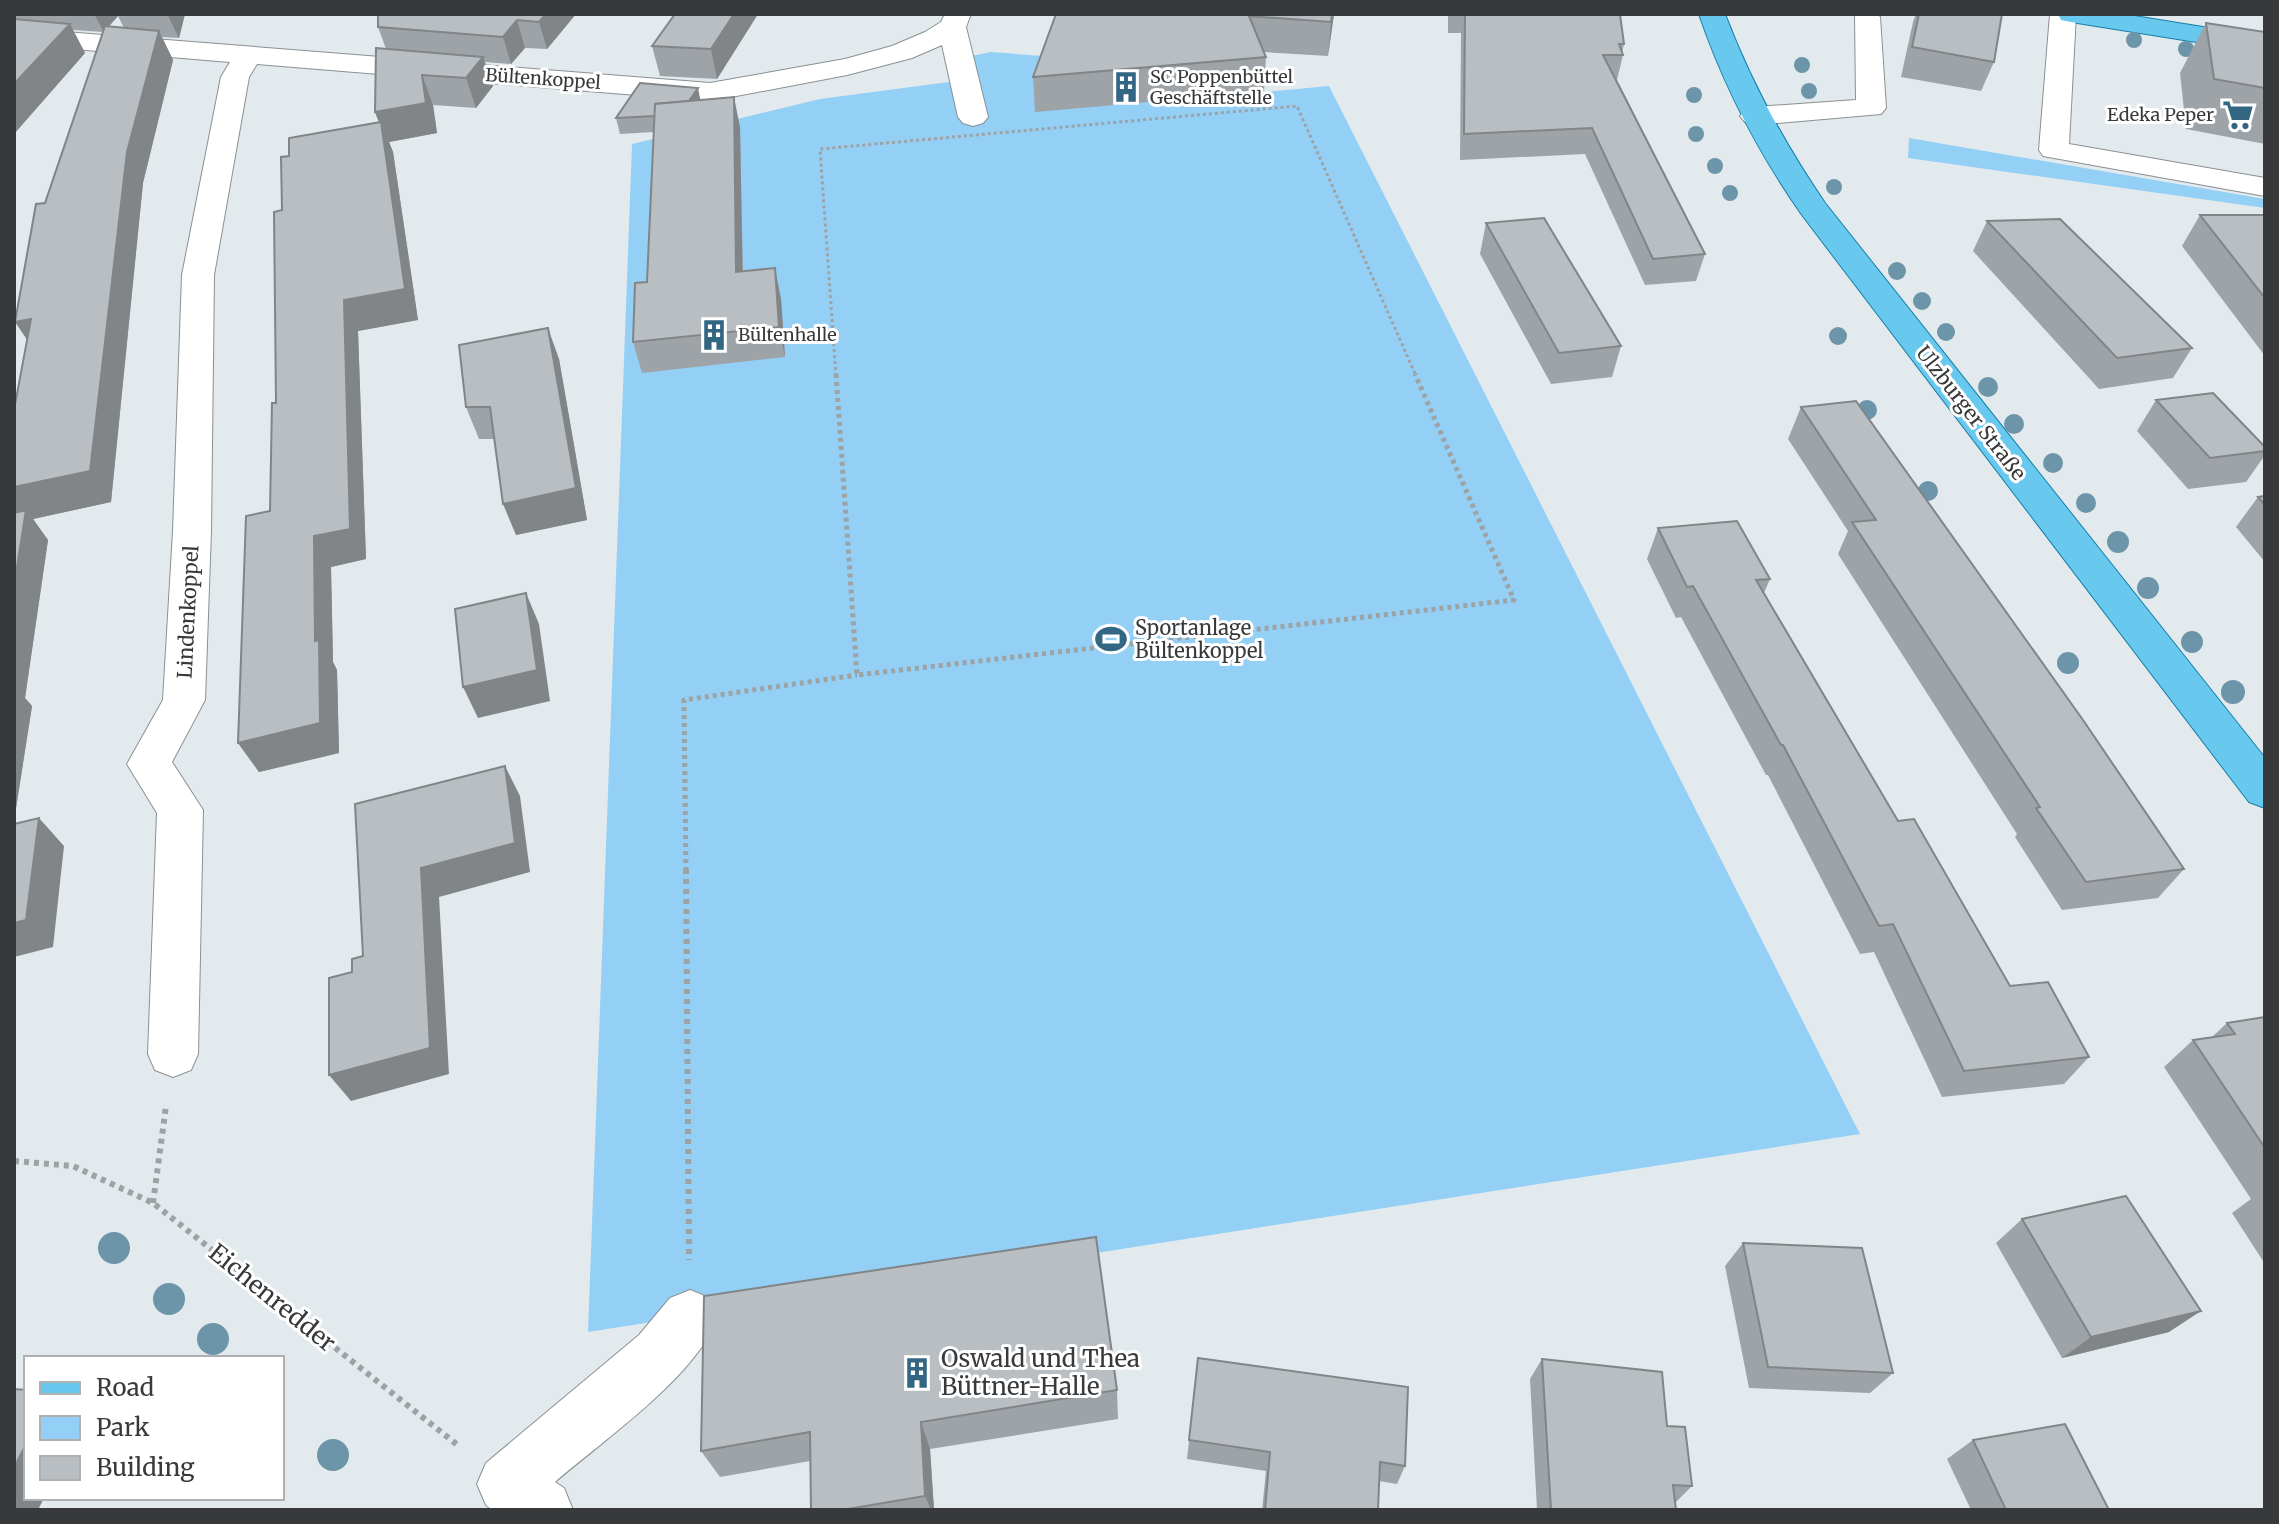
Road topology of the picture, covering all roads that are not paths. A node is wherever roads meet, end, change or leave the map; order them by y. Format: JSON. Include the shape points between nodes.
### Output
{"nodes":[{"id":1,"x":1712,"y":14,"type":"edge"},
{"id":2,"x":2063,"y":14,"type":"edge"},
{"id":3,"x":2071,"y":14,"type":"edge"},
{"id":4,"x":1866,"y":17,"type":"dead end"},
{"id":5,"x":955,"y":20,"type":"edge"},
{"id":6,"x":14,"y":36,"type":"edge"},
{"id":7,"x":2265,"y":45,"type":"edge"},
{"id":8,"x":248,"y":56,"type":"junction"},
{"id":9,"x":1755,"y":116,"type":"junction"},
{"id":10,"x":973,"y":117,"type":"dead end"},
{"id":11,"x":2265,"y":187,"type":"edge"},
{"id":12,"x":2265,"y":790,"type":"edge"},
{"id":13,"x":173,"y":1054,"type":"road end"},
{"id":14,"x":690,"y":1318,"type":"road end"},
{"id":15,"x":524,"y":1497,"type":"edge"}],
"edges":[{"from":1,"to":9,"type":"main road","name":"Ulzburger Straße"},
{"from":2,"to":11,"type":"street","via":[[2054,150]]},
{"from":3,"to":7,"type":"main road"},
{"from":4,"to":9,"type":"street","via":[[1871,108]]},
{"from":5,"to":8,"type":"street","name":"Bültenkoppel","via":[[935,38],[902,52],[710,92]]},
{"from":5,"to":10,"type":"street"},
{"from":6,"to":8,"type":"street","name":"Bültenkoppel"},
{"from":8,"to":13,"type":"street","name":"Lindenkoppel","via":[[235,77],[198,275],[184,700],[149,764],[180,810]]},
{"from":9,"to":12,"type":"main road","name":"Ulzburger Straße","via":[[1822,222]]},
{"from":14,"to":15,"type":"street"}]}
